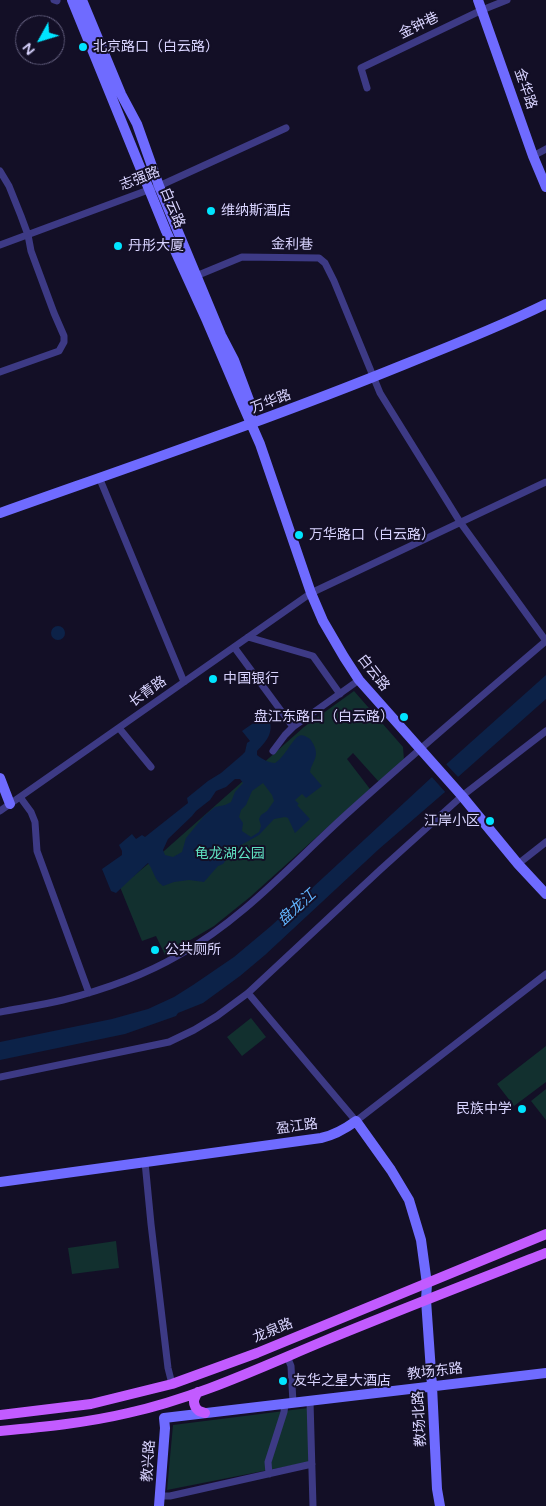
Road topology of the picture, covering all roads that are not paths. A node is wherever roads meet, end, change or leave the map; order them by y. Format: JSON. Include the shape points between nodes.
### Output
{"nodes":[{"id":1,"x":72,"y":0,"type":"edge"},
{"id":2,"x":82,"y":0,"type":"edge"},
{"id":3,"x":507,"y":0,"type":"edge"},
{"id":4,"x":480,"y":5,"type":"edge"},
{"id":5,"x":368,"y":88,"type":"dead end"},
{"id":6,"x":286,"y":128,"type":"dead end"},
{"id":7,"x":546,"y":148,"type":"edge"},
{"id":8,"x":533,"y":156,"type":"junction"},
{"id":9,"x":0,"y":171,"type":"edge"},
{"id":10,"x":546,"y":187,"type":"edge"},
{"id":11,"x":154,"y":188,"type":"junction"},
{"id":12,"x":28,"y":235,"type":"junction"},
{"id":13,"x":0,"y":245,"type":"edge"},
{"id":14,"x":196,"y":276,"type":"junction"},
{"id":15,"x":546,"y":304,"type":"edge"},
{"id":16,"x":0,"y":372,"type":"edge"},
{"id":17,"x":373,"y":377,"type":"junction"},
{"id":18,"x":251,"y":424,"type":"junction"},
{"id":19,"x":100,"y":477,"type":"junction"},
{"id":20,"x":546,"y":482,"type":"edge"},
{"id":21,"x":0,"y":513,"type":"edge"},
{"id":22,"x":460,"y":522,"type":"junction"},
{"id":23,"x":311,"y":593,"type":"junction"},
{"id":24,"x":248,"y":637,"type":"junction"},
{"id":25,"x":546,"y":641,"type":"edge"},
{"id":26,"x":234,"y":647,"type":"junction"},
{"id":27,"x":359,"y":680,"type":"junction"},
{"id":28,"x":184,"y":682,"type":"junction"},
{"id":29,"x":340,"y":694,"type":"junction"},
{"id":30,"x":293,"y":727,"type":"junction"},
{"id":31,"x":118,"y":728,"type":"junction"},
{"id":32,"x":546,"y":731,"type":"edge"},
{"id":33,"x":421,"y":749,"type":"junction"},
{"id":34,"x":274,"y":752,"type":"dead end"},
{"id":35,"x":151,"y":767,"type":"dead end"},
{"id":36,"x":0,"y":778,"type":"edge"},
{"id":37,"x":459,"y":792,"type":"junction"},
{"id":38,"x":20,"y":797,"type":"junction"},
{"id":39,"x":10,"y":804,"type":"junction"},
{"id":40,"x":0,"y":811,"type":"edge"},
{"id":41,"x":546,"y":842,"type":"edge"},
{"id":42,"x":518,"y":864,"type":"junction"},
{"id":43,"x":546,"y":894,"type":"edge"},
{"id":44,"x":546,"y":974,"type":"edge"},
{"id":45,"x":89,"y":993,"type":"junction"},
{"id":46,"x":248,"y":993,"type":"junction"},
{"id":47,"x":0,"y":1012,"type":"edge"},
{"id":48,"x":0,"y":1077,"type":"edge"},
{"id":49,"x":356,"y":1121,"type":"junction"},
{"id":50,"x":145,"y":1162,"type":"junction"},
{"id":51,"x":0,"y":1182,"type":"edge"},
{"id":52,"x":546,"y":1234,"type":"edge"},
{"id":53,"x":546,"y":1253,"type":"edge"},
{"id":54,"x":428,"y":1284,"type":"junction"},
{"id":55,"x":426,"y":1300,"type":"junction"},
{"id":56,"x":287,"y":1356,"type":"junction"},
{"id":57,"x":546,"y":1373,"type":"edge"},
{"id":58,"x":172,"y":1384,"type":"junction"},
{"id":59,"x":432,"y":1386,"type":"junction"},
{"id":60,"x":198,"y":1392,"type":"junction"},
{"id":61,"x":310,"y":1401,"type":"junction"},
{"id":62,"x":289,"y":1404,"type":"junction"},
{"id":63,"x":154,"y":1406,"type":"junction"},
{"id":64,"x":204,"y":1412,"type":"junction"},
{"id":65,"x":0,"y":1415,"type":"edge"},
{"id":66,"x":164,"y":1418,"type":"junction"},
{"id":67,"x":0,"y":1431,"type":"edge"},
{"id":68,"x":312,"y":1464,"type":"junction"},
{"id":69,"x":269,"y":1474,"type":"junction"},
{"id":70,"x":159,"y":1501,"type":"edge"},
{"id":71,"x":313,"y":1506,"type":"edge"},
{"id":72,"x":440,"y":1506,"type":"edge"}],
"edges":[{"from":1,"to":11,"type":"street","name":"白云路"},
{"from":2,"to":11,"type":"street","name":"白云路","via":[[137,124]]},
{"from":3,"to":4,"type":"street","name":"金钟巷"},
{"from":4,"to":5,"type":"street","name":"金钟巷","via":[[361,68]]},
{"from":4,"to":8,"type":"street","name":"金华路"},
{"from":6,"to":11,"type":"street","name":"志强路"},
{"from":7,"to":8,"type":"street"},
{"from":8,"to":10,"type":"street","name":"金华路"},
{"from":9,"to":12,"type":"street"},
{"from":11,"to":12,"type":"street","name":"志强路"},
{"from":11,"to":14,"type":"street","name":"白云路"},
{"from":11,"to":18,"type":"street","name":"白云路","via":[[166,231]]},
{"from":12,"to":13,"type":"street","name":"志强路"},
{"from":12,"to":16,"type":"street","via":[[64,342],[58,351]]},
{"from":14,"to":17,"type":"street","name":"金利巷","via":[[242,257],[319,258],[334,281]]},
{"from":14,"to":18,"type":"street","name":"白云路","via":[[250,400]]},
{"from":15,"to":17,"type":"street","name":"万华路"},
{"from":17,"to":18,"type":"street","name":"万华路"},
{"from":17,"to":22,"type":"street"},
{"from":18,"to":19,"type":"street","name":"万华路"},
{"from":18,"to":23,"type":"street","name":"白云路"},
{"from":19,"to":21,"type":"street","name":"万华路"},
{"from":19,"to":28,"type":"street"},
{"from":20,"to":22,"type":"street","name":"长青路"},
{"from":22,"to":23,"type":"street","name":"长青路"},
{"from":22,"to":25,"type":"street"},
{"from":23,"to":24,"type":"street","name":"长青路"},
{"from":23,"to":27,"type":"street","name":"白云路","via":[[323,621]]},
{"from":24,"to":26,"type":"street","name":"长青路"},
{"from":24,"to":29,"type":"street","via":[[313,656]]},
{"from":25,"to":33,"type":"street"},
{"from":26,"to":28,"type":"street","name":"长青路"},
{"from":26,"to":30,"type":"street"},
{"from":27,"to":29,"type":"street"},
{"from":27,"to":33,"type":"street","name":"白云路"},
{"from":28,"to":31,"type":"street","name":"长青路"},
{"from":29,"to":30,"type":"street"},
{"from":30,"to":34,"type":"street"},
{"from":31,"to":35,"type":"street"},
{"from":31,"to":38,"type":"street","name":"长青路"},
{"from":32,"to":37,"type":"street"},
{"from":33,"to":37,"type":"street","name":"白云路"},
{"from":33,"to":45,"type":"street","via":[[224,927],[170,960],[123,982]]},
{"from":36,"to":39,"type":"street"},
{"from":37,"to":42,"type":"street","name":"白云路"},
{"from":37,"to":46,"type":"street"},
{"from":38,"to":39,"type":"street","name":"长青路"},
{"from":38,"to":45,"type":"street","via":[[35,822],[37,851]]},
{"from":39,"to":40,"type":"street","name":"长青路"},
{"from":41,"to":42,"type":"street"},
{"from":42,"to":43,"type":"street","name":"白云路"},
{"from":44,"to":49,"type":"street","name":"盈江路"},
{"from":45,"to":47,"type":"street"},
{"from":46,"to":48,"type":"street","via":[[217,1016],[169,1042]]},
{"from":46,"to":49,"type":"street"},
{"from":49,"to":50,"type":"street","name":"盈江路","via":[[333,1135],[321,1138]]},
{"from":49,"to":54,"type":"street","name":"教场北路","via":[[409,1200],[421,1240]]},
{"from":50,"to":51,"type":"street","name":"盈江路"},
{"from":50,"to":58,"type":"street"},
{"from":52,"to":54,"type":"main road","name":"龙泉路"},
{"from":53,"to":55,"type":"main road","name":"龙泉路"},
{"from":54,"to":55,"type":"street","name":"教场北路"},
{"from":54,"to":58,"type":"main road","name":"龙泉路"},
{"from":55,"to":56,"type":"main road","name":"龙泉路"},
{"from":55,"to":59,"type":"street","name":"教场北路"},
{"from":56,"to":60,"type":"main road","name":"龙泉路"},
{"from":56,"to":62,"type":"street","via":[[291,1366]]},
{"from":57,"to":59,"type":"street","name":"教场东路"},
{"from":58,"to":65,"type":"main road","name":"龙泉路","via":[[91,1404]]},
{"from":59,"to":61,"type":"street","name":"教场东路"},
{"from":59,"to":72,"type":"street","name":"教场北路","via":[[436,1490]]},
{"from":60,"to":63,"type":"main road","name":"龙泉路"},
{"from":60,"to":64,"type":"main road","via":[[194,1404]]},
{"from":61,"to":62,"type":"street","name":"教场东路"},
{"from":61,"to":68,"type":"street"},
{"from":62,"to":64,"type":"street","name":"教场东路"},
{"from":62,"to":69,"type":"street","via":[[268,1462]]},
{"from":63,"to":66,"type":"street"},
{"from":63,"to":67,"type":"main road","name":"龙泉路","via":[[55,1426]]},
{"from":64,"to":66,"type":"street","name":"教场东路"},
{"from":66,"to":70,"type":"street","name":"教兴路"},
{"from":68,"to":69,"type":"street"},
{"from":68,"to":71,"type":"street"},
{"from":69,"to":70,"type":"street"}]}
